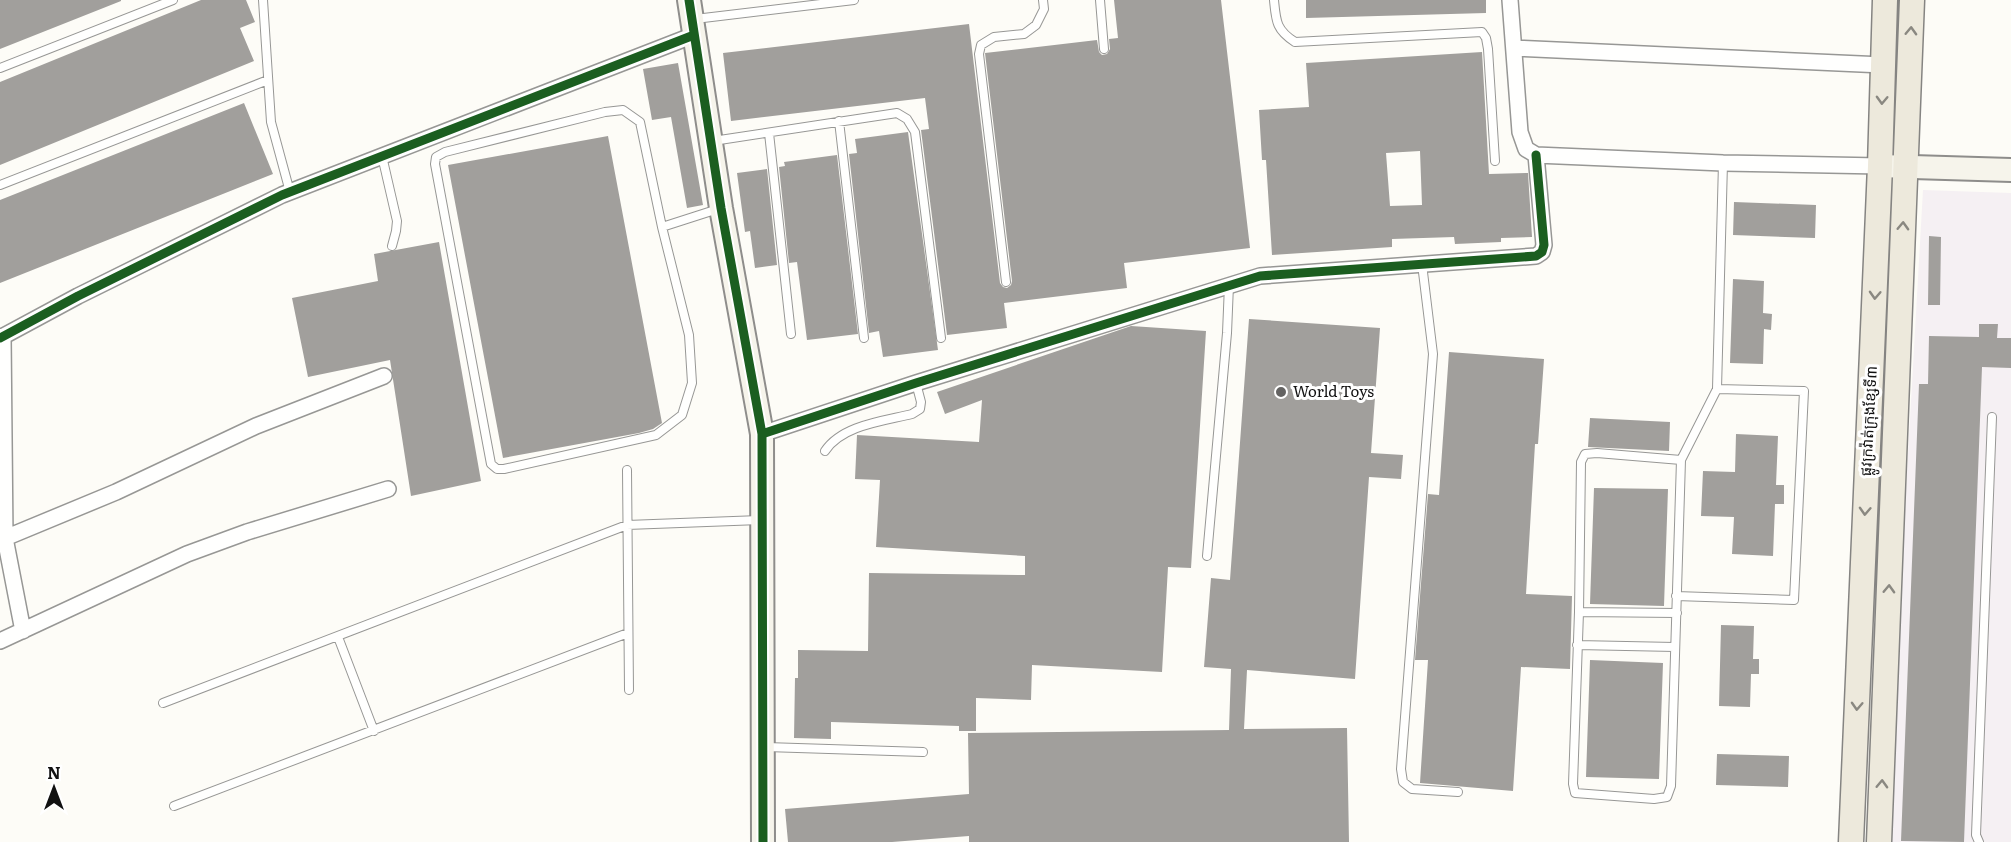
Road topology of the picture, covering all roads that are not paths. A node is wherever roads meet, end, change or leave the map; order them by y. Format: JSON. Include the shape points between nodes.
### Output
{"nodes":[{"id":1,"x":173,"y":0,"type":"edge"},
{"id":2,"x":263,"y":0,"type":"edge"},
{"id":3,"x":854,"y":0,"type":"edge"},
{"id":4,"x":1044,"y":0,"type":"edge"},
{"id":5,"x":1100,"y":0,"type":"edge"},
{"id":6,"x":1274,"y":0,"type":"edge"},
{"id":7,"x":1510,"y":0,"type":"edge"},
{"id":8,"x":1885,"y":0,"type":"edge"},
{"id":9,"x":1912,"y":0,"type":"edge"},
{"id":10,"x":692,"y":18,"type":"edge"},
{"id":11,"x":1514,"y":48,"type":"junction"},
{"id":12,"x":1104,"y":49,"type":"dead end"},
{"id":13,"x":1883,"y":65,"type":"junction"},
{"id":14,"x":0,"y":68,"type":"edge"},
{"id":15,"x":268,"y":80,"type":"junction"},
{"id":16,"x":839,"y":121,"type":"junction"},
{"id":17,"x":769,"y":133,"type":"junction"},
{"id":18,"x":711,"y":142,"type":"junction"},
{"id":19,"x":1536,"y":155,"type":"junction"},
{"id":20,"x":382,"y":156,"type":"junction"},
{"id":21,"x":1495,"y":161,"type":"dead end"},
{"id":22,"x":1723,"y":163,"type":"junction"},
{"id":23,"x":1880,"y":166,"type":"junction"},
{"id":24,"x":1905,"y":166,"type":"junction"},
{"id":25,"x":2011,"y":170,"type":"edge"},
{"id":26,"x":0,"y":185,"type":"edge"},
{"id":27,"x":290,"y":192,"type":"junction"},
{"id":28,"x":721,"y":208,"type":"junction"},
{"id":29,"x":662,"y":226,"type":"junction"},
{"id":30,"x":392,"y":246,"type":"dead end"},
{"id":31,"x":1422,"y":264,"type":"junction"},
{"id":32,"x":1006,"y":282,"type":"dead end"},
{"id":33,"x":1229,"y":285,"type":"junction"},
{"id":34,"x":791,"y":334,"type":"dead end"},
{"id":35,"x":1,"y":337,"type":"edge"},
{"id":36,"x":864,"y":338,"type":"dead end"},
{"id":37,"x":941,"y":338,"type":"dead end"},
{"id":38,"x":384,"y":376,"type":"dead end"},
{"id":39,"x":1871,"y":379,"type":"junction"},
{"id":40,"x":1897,"y":380,"type":"junction"},
{"id":41,"x":916,"y":383,"type":"junction"},
{"id":42,"x":1717,"y":389,"type":"junction"},
{"id":43,"x":1992,"y":417,"type":"dead end"},
{"id":44,"x":762,"y":434,"type":"junction"},
{"id":45,"x":825,"y":450,"type":"dead end"},
{"id":46,"x":1681,"y":460,"type":"junction"},
{"id":47,"x":627,"y":470,"type":"dead end"},
{"id":48,"x":387,"y":489,"type":"dead end"},
{"id":49,"x":762,"y":520,"type":"junction"},
{"id":50,"x":627,"y":525,"type":"junction"},
{"id":51,"x":5,"y":538,"type":"junction"},
{"id":52,"x":1207,"y":556,"type":"dead end"},
{"id":53,"x":1676,"y":596,"type":"junction"},
{"id":54,"x":1579,"y":612,"type":"junction"},
{"id":55,"x":1677,"y":613,"type":"junction"},
{"id":56,"x":23,"y":631,"type":"junction"},
{"id":57,"x":628,"y":633,"type":"junction"},
{"id":58,"x":338,"y":637,"type":"junction"},
{"id":59,"x":0,"y":641,"type":"edge"},
{"id":60,"x":1577,"y":645,"type":"junction"},
{"id":61,"x":1675,"y":647,"type":"junction"},
{"id":62,"x":629,"y":690,"type":"dead end"},
{"id":63,"x":164,"y":703,"type":"dead end"},
{"id":64,"x":374,"y":730,"type":"junction"},
{"id":65,"x":762,"y":747,"type":"junction"},
{"id":66,"x":923,"y":752,"type":"dead end"},
{"id":67,"x":1458,"y":792,"type":"dead end"},
{"id":68,"x":174,"y":806,"type":"dead end"},
{"id":69,"x":763,"y":842,"type":"edge"},
{"id":70,"x":1851,"y":842,"type":"edge"},
{"id":71,"x":1879,"y":842,"type":"edge"},
{"id":72,"x":1978,"y":842,"type":"edge"}],
"edges":[{"from":1,"to":14,"type":"lane"},
{"from":2,"to":15,"type":"lane"},
{"from":3,"to":10,"type":"lane"},
{"from":4,"to":32,"type":"lane","via":[[1036,25],[1024,34],[994,37],[981,45],[979,54]]},
{"from":5,"to":12,"type":"lane"},
{"from":6,"to":21,"type":"lane","via":[[1277,26],[1295,42],[1482,32],[1488,49]]},
{"from":7,"to":11,"type":"street"},
{"from":8,"to":13,"type":"main road","name":"ផ្លូវក្រវ៉ាត់ក្រុងខ្សែទី៣"},
{"from":24,"to":9,"type":"main road","name":"ផ្លូវក្រវ៉ាត់ក្រុងខ្សែទី៣","one_way":true},
{"from":10,"to":18,"type":"street"},
{"from":10,"to":20,"type":"street"},
{"from":11,"to":13,"type":"street"},
{"from":11,"to":19,"type":"street","via":[[1520,132],[1523,145]]},
{"from":13,"to":23,"type":"main road","name":"ផ្លូវក្រវ៉ាត់ក្រុងខ្សែទី៣","one_way":true},
{"from":15,"to":26,"type":"lane"},
{"from":15,"to":27,"type":"lane","via":[[271,123]]},
{"from":16,"to":17,"type":"lane"},
{"from":16,"to":36,"type":"lane"},
{"from":16,"to":37,"type":"lane","via":[[897,113],[907,119],[915,132]]},
{"from":17,"to":18,"type":"lane"},
{"from":17,"to":34,"type":"lane"},
{"from":18,"to":28,"type":"street"},
{"from":19,"to":22,"type":"street"},
{"from":19,"to":31,"type":"street","via":[[1542,252],[1536,256]]},
{"from":20,"to":27,"type":"street"},
{"from":20,"to":30,"type":"lane","via":[[397,220]]},
{"from":22,"to":23,"type":"street"},
{"from":22,"to":42,"type":"lane"},
{"from":23,"to":24,"type":"street"},
{"from":23,"to":39,"type":"main road","name":"ផ្លូវក្រវ៉ាត់ក្រុងខ្សែទី៣","one_way":true},
{"from":24,"to":25,"type":"street"},
{"from":40,"to":24,"type":"main road","name":"ផ្លូវក្រវ៉ាត់ក្រុងខ្សែទី៣","one_way":true},
{"from":27,"to":35,"type":"street"},
{"from":28,"to":29,"type":"lane"},
{"from":28,"to":44,"type":"street"},
{"from":29,"to":29,"type":"lane","via":[[640,122],[622,110],[436,157],[491,464],[497,469],[656,435],[682,415],[692,383],[689,335]]},
{"from":31,"to":33,"type":"street","via":[[1283,273]]},
{"from":31,"to":67,"type":"lane","via":[[1433,354],[1401,770],[1403,782],[1412,789]]},
{"from":33,"to":41,"type":"street"},
{"from":33,"to":52,"type":"lane"},
{"from":35,"to":51,"type":"street"},
{"from":38,"to":51,"type":"street","via":[[256,426],[116,492]]},
{"from":39,"to":40,"type":"main road"},
{"from":39,"to":70,"type":"main road","name":"ផ្លូវក្រវ៉ាត់ក្រុងខ្សែទី៣","one_way":true},
{"from":71,"to":40,"type":"main road","name":"ផ្លូវក្រវ៉ាត់ក្រុងខ្សែទី៣","one_way":true},
{"from":41,"to":44,"type":"street"},
{"from":41,"to":45,"type":"lane","via":[[920,409],[842,434]]},
{"from":42,"to":46,"type":"lane"},
{"from":42,"to":53,"type":"lane","via":[[1804,391],[1794,600]]},
{"from":43,"to":72,"type":"lane"},
{"from":44,"to":49,"type":"street"},
{"from":46,"to":53,"type":"lane"},
{"from":46,"to":54,"type":"lane","via":[[1585,454],[1581,462]]},
{"from":47,"to":50,"type":"lane"},
{"from":48,"to":56,"type":"street","via":[[187,554]]},
{"from":49,"to":50,"type":"lane"},
{"from":49,"to":65,"type":"street"},
{"from":50,"to":57,"type":"lane"},
{"from":50,"to":58,"type":"lane"},
{"from":51,"to":56,"type":"street"},
{"from":53,"to":55,"type":"lane"},
{"from":54,"to":55,"type":"lane"},
{"from":54,"to":60,"type":"lane"},
{"from":55,"to":61,"type":"lane"},
{"from":56,"to":59,"type":"street"},
{"from":57,"to":62,"type":"lane"},
{"from":57,"to":64,"type":"lane"},
{"from":58,"to":63,"type":"lane"},
{"from":58,"to":64,"type":"lane"},
{"from":60,"to":61,"type":"lane"},
{"from":60,"to":61,"type":"lane","via":[[1575,793],[1653,799],[1667,797],[1671,786]]},
{"from":64,"to":68,"type":"lane"},
{"from":65,"to":66,"type":"lane"},
{"from":65,"to":69,"type":"street"}]}
